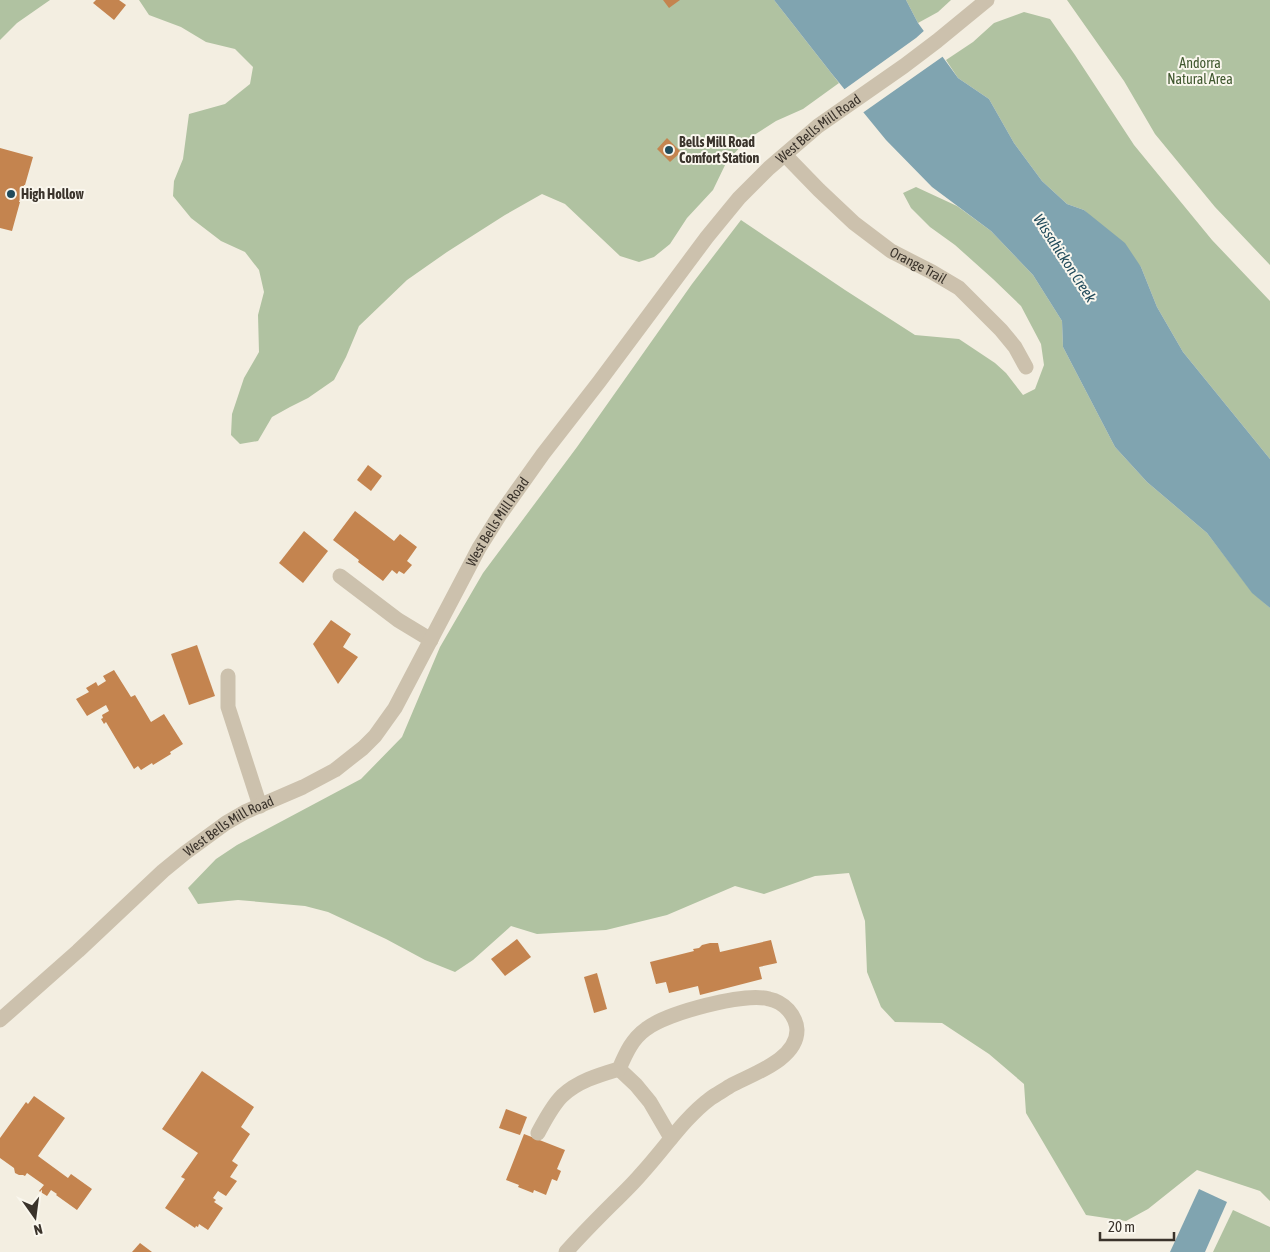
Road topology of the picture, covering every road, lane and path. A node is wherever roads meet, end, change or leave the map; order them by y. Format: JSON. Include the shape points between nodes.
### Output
{"nodes":[{"id":1,"x":987,"y":0,"type":"edge"},
{"id":2,"x":785,"y":155,"type":"junction"},
{"id":3,"x":1026,"y":367,"type":"dead end"},
{"id":4,"x":340,"y":576,"type":"dead end"},
{"id":5,"x":430,"y":640,"type":"junction"},
{"id":6,"x":228,"y":676,"type":"dead end"},
{"id":7,"x":260,"y":806,"type":"junction"},
{"id":8,"x":0,"y":1020,"type":"edge"},
{"id":9,"x":619,"y":1069,"type":"junction"},
{"id":10,"x":538,"y":1133,"type":"dead end"},
{"id":11,"x":671,"y":1138,"type":"junction"},
{"id":12,"x":566,"y":1252,"type":"edge"}],
"edges":[{"from":1,"to":2,"type":"street","name":"West Bells Mill Road","via":[[904,66],[818,126]]},
{"from":2,"to":3,"type":"street","name":"Orange Trail","via":[[854,223],[891,251],[959,288],[1001,330]]},
{"from":2,"to":5,"type":"street","name":"West Bells Mill Road","via":[[752,184],[707,237],[538,461],[486,537]]},
{"from":4,"to":5,"type":"street"},
{"from":5,"to":7,"type":"street","name":"West Bells Mill Road","via":[[395,708],[363,748],[322,778]]},
{"from":6,"to":7,"type":"street","via":[[228,707]]},
{"from":7,"to":8,"type":"street","name":"West Bells Mill Road","via":[[226,823],[170,865]]},
{"from":9,"to":10,"type":"street","via":[[576,1085],[561,1097]]},
{"from":9,"to":11,"type":"street","via":[[650,1102]]},
{"from":9,"to":11,"type":"street","via":[[637,1036],[670,1017],[752,997],[768,998],[789,1010],[797,1031],[790,1050],[766,1069],[710,1099]]},
{"from":11,"to":12,"type":"street","via":[[642,1174]]}]}
